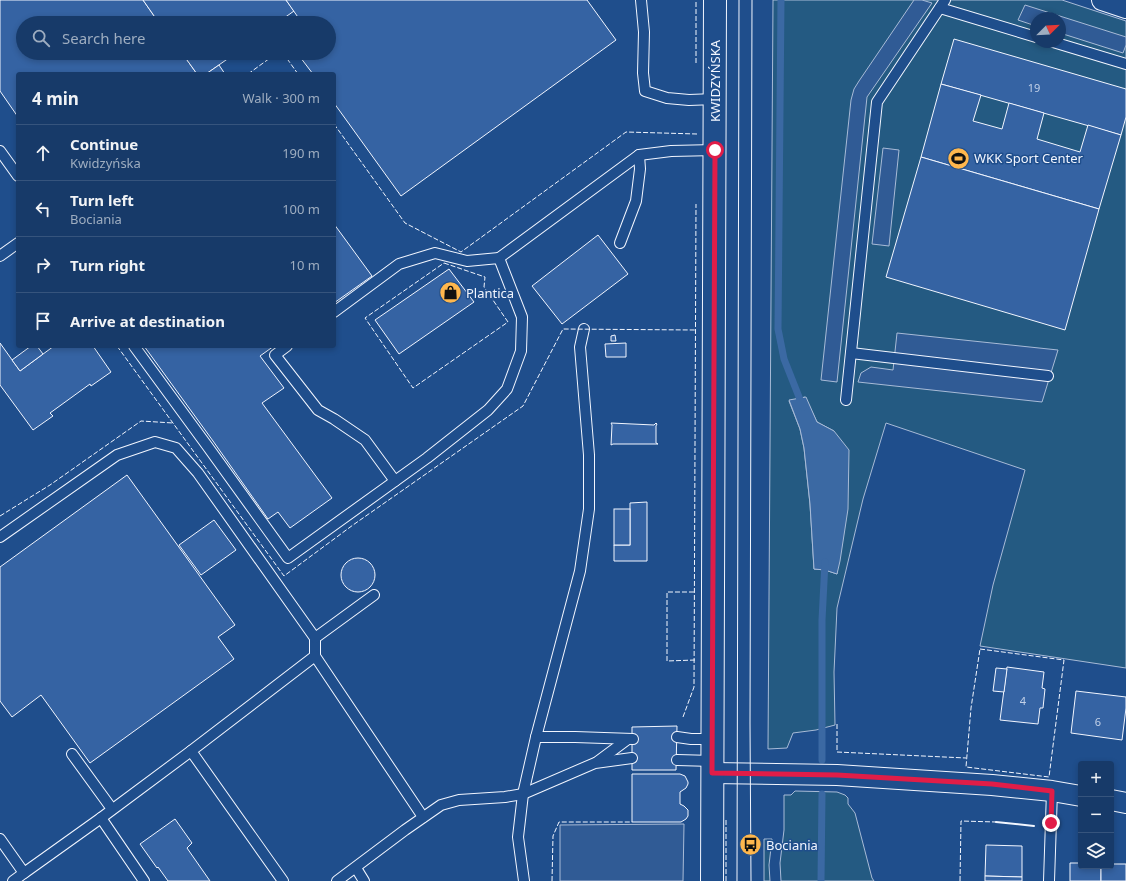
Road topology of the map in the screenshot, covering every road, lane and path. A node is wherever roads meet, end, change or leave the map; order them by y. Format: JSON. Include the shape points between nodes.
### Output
{"nodes":[{"id":1,"x":641,"y":0,"type":"edge"},
{"id":2,"x":715,"y":0,"type":"edge"},
{"id":3,"x":1102,"y":0,"type":"edge"},
{"id":4,"x":943,"y":4,"type":"edge"},
{"id":5,"x":1126,"y":8,"type":"edge"},
{"id":6,"x":1030,"y":35,"type":"edge"},
{"id":7,"x":1066,"y":46,"type":"edge"},
{"id":8,"x":1126,"y":64,"type":"edge"},
{"id":9,"x":715,"y":99,"type":"junction"},
{"id":10,"x":0,"y":150,"type":"edge"},
{"id":11,"x":715,"y":150,"type":"junction"},
{"id":12,"x":639,"y":155,"type":"junction"},
{"id":13,"x":16,"y":173,"type":"edge"},
{"id":14,"x":620,"y":243,"type":"dead end"},
{"id":15,"x":16,"y":244,"type":"edge"},
{"id":16,"x":0,"y":256,"type":"edge"},
{"id":17,"x":499,"y":258,"type":"junction"},
{"id":18,"x":336,"y":311,"type":"edge"},
{"id":19,"x":584,"y":329,"type":"dead end"},
{"id":20,"x":135,"y":348,"type":"edge"},
{"id":21,"x":284,"y":348,"type":"edge"},
{"id":22,"x":851,"y":353,"type":"junction"},
{"id":23,"x":1048,"y":376,"type":"dead end"},
{"id":24,"x":846,"y":400,"type":"dead end"},
{"id":25,"x":395,"y":481,"type":"junction"},
{"id":26,"x":0,"y":537,"type":"edge"},
{"id":27,"x":374,"y":595,"type":"dead end"},
{"id":28,"x":315,"y":638,"type":"junction"},
{"id":29,"x":315,"y":656,"type":"junction"},
{"id":30,"x":536,"y":737,"type":"junction"},
{"id":31,"x":677,"y":737,"type":"dead end"},
{"id":32,"x":712,"y":739,"type":"junction"},
{"id":33,"x":191,"y":751,"type":"junction"},
{"id":34,"x":72,"y":754,"type":"dead end"},
{"id":35,"x":632,"y":758,"type":"dead end"},
{"id":36,"x":677,"y":760,"type":"dead end"},
{"id":37,"x":595,"y":763,"type":"junction"},
{"id":38,"x":712,"y":767,"type":"junction"},
{"id":39,"x":1052,"y":791,"type":"junction"},
{"id":40,"x":523,"y":794,"type":"junction"},
{"id":41,"x":1078,"y":795,"type":"edge"},
{"id":42,"x":1114,"y":801,"type":"edge"},
{"id":43,"x":1126,"y":803,"type":"edge"},
{"id":44,"x":112,"y":809,"type":"junction"},
{"id":45,"x":423,"y":817,"type":"junction"},
{"id":46,"x":101,"y":818,"type":"junction"},
{"id":47,"x":0,"y":839,"type":"edge"},
{"id":48,"x":356,"y":868,"type":"junction"},
{"id":49,"x":24,"y":873,"type":"junction"},
{"id":50,"x":13,"y":881,"type":"edge"},
{"id":51,"x":144,"y":881,"type":"edge"},
{"id":52,"x":284,"y":881,"type":"edge"},
{"id":53,"x":338,"y":881,"type":"edge"},
{"id":54,"x":364,"y":881,"type":"edge"},
{"id":55,"x":524,"y":881,"type":"edge"},
{"id":56,"x":712,"y":881,"type":"edge"},
{"id":57,"x":1049,"y":881,"type":"edge"}],
"edges":[{"from":1,"to":9,"type":"lane","via":[[645,91],[667,98]]},
{"from":2,"to":9,"type":"street","name":"KWIDZYŃSKA"},
{"from":3,"to":5,"type":"street"},
{"from":4,"to":6,"type":"lane"},
{"from":4,"to":22,"type":"lane","via":[[877,102]]},
{"from":7,"to":8,"type":"lane"},
{"from":9,"to":11,"type":"street","name":"KWIDZYŃSKA"},
{"from":10,"to":13,"type":"lane"},
{"from":11,"to":12,"type":"lane"},
{"from":11,"to":32,"type":"street","name":"KWIDZYŃSKA"},
{"from":12,"to":14,"type":"lane","via":[[636,201]]},
{"from":12,"to":17,"type":"lane"},
{"from":15,"to":16,"type":"lane"},
{"from":17,"to":18,"type":"lane","via":[[467,261],[434,253],[399,264]]},
{"from":17,"to":25,"type":"lane","via":[[522,317],[521,351],[507,389],[488,410]]},
{"from":19,"to":30,"type":"lane","via":[[580,347],[589,455],[589,509],[580,571]]},
{"from":20,"to":25,"type":"lane","via":[[288,558]]},
{"from":21,"to":25,"type":"lane","via":[[275,355],[318,410],[365,440]]},
{"from":22,"to":23,"type":"lane"},
{"from":22,"to":24,"type":"lane"},
{"from":26,"to":28,"type":"lane","via":[[117,454],[155,442],[176,448],[198,473]]},
{"from":27,"to":28,"type":"lane"},
{"from":28,"to":29,"type":"lane"},
{"from":29,"to":33,"type":"lane"},
{"from":29,"to":45,"type":"lane"},
{"from":30,"to":37,"type":"lane","via":[[630,739]]},
{"from":30,"to":40,"type":"lane"},
{"from":31,"to":32,"type":"lane"},
{"from":32,"to":38,"type":"street","name":"KWIDZYŃSKA"},
{"from":33,"to":44,"type":"lane"},
{"from":33,"to":52,"type":"lane"},
{"from":34,"to":44,"type":"lane"},
{"from":35,"to":37,"type":"lane"},
{"from":36,"to":38,"type":"lane"},
{"from":37,"to":40,"type":"lane"},
{"from":38,"to":39,"type":"street","via":[[992,784]]},
{"from":38,"to":56,"type":"street","name":"KWIDZYŃSKA"},
{"from":39,"to":41,"type":"street"},
{"from":39,"to":57,"type":"lane"},
{"from":40,"to":45,"type":"lane","via":[[459,800],[441,805]]},
{"from":40,"to":55,"type":"lane","via":[[518,837]]},
{"from":42,"to":43,"type":"street"},
{"from":44,"to":46,"type":"lane"},
{"from":45,"to":48,"type":"lane"},
{"from":46,"to":49,"type":"lane"},
{"from":46,"to":51,"type":"lane"},
{"from":47,"to":49,"type":"lane"},
{"from":48,"to":53,"type":"lane"},
{"from":48,"to":54,"type":"lane"},
{"from":49,"to":50,"type":"lane"}]}
